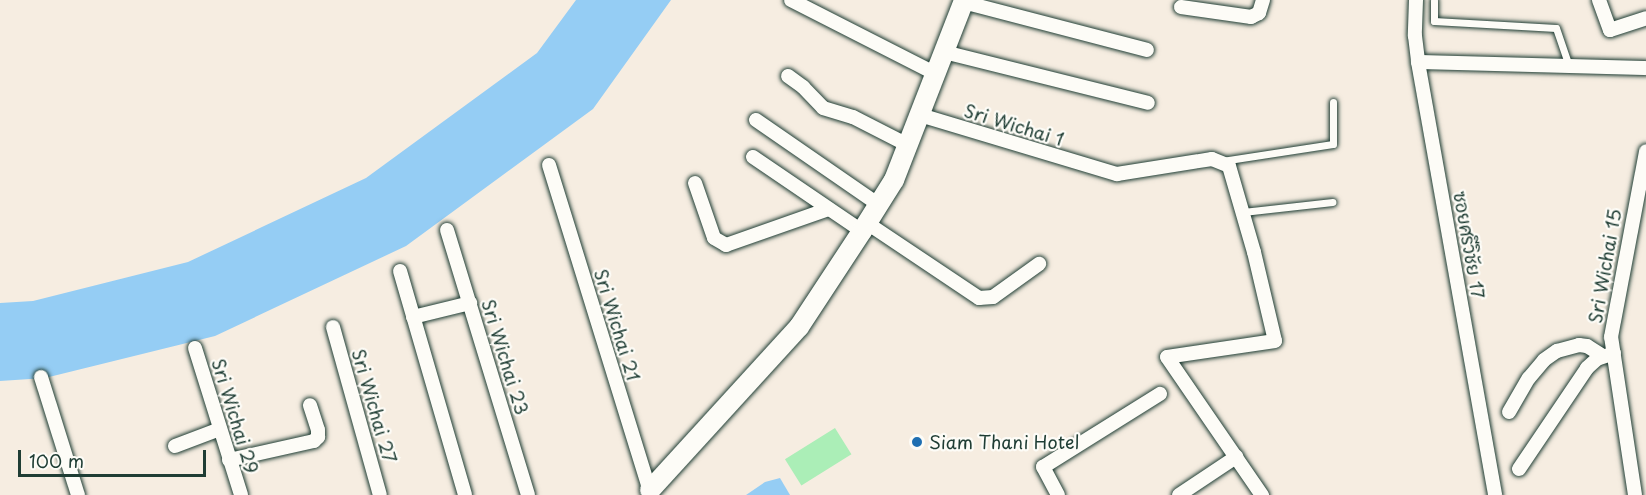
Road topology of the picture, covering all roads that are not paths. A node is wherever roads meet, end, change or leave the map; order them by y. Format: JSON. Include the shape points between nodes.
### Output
{"nodes":[{"id":1,"x":791,"y":0,"type":"edge"},
{"id":2,"x":1263,"y":0,"type":"edge"},
{"id":3,"x":1416,"y":0,"type":"edge"},
{"id":4,"x":1434,"y":0,"type":"edge"},
{"id":5,"x":1599,"y":0,"type":"edge"},
{"id":6,"x":963,"y":1,"type":"edge"},
{"id":7,"x":1181,"y":6,"type":"dead end"},
{"id":8,"x":1646,"y":18,"type":"edge"},
{"id":9,"x":1147,"y":50,"type":"dead end"},
{"id":10,"x":944,"y":52,"type":"junction"},
{"id":11,"x":1418,"y":62,"type":"junction"},
{"id":12,"x":1569,"y":66,"type":"junction"},
{"id":13,"x":1646,"y":68,"type":"edge"},
{"id":14,"x":936,"y":74,"type":"junction"},
{"id":15,"x":788,"y":76,"type":"dead end"},
{"id":16,"x":1333,"y":102,"type":"dead end"},
{"id":17,"x":1148,"y":103,"type":"dead end"},
{"id":18,"x":920,"y":115,"type":"junction"},
{"id":19,"x":756,"y":120,"type":"dead end"},
{"id":20,"x":908,"y":145,"type":"junction"},
{"id":21,"x":1646,"y":151,"type":"edge"},
{"id":22,"x":753,"y":158,"type":"dead end"},
{"id":23,"x":1222,"y":161,"type":"junction"},
{"id":24,"x":549,"y":165,"type":"dead end"},
{"id":25,"x":695,"y":183,"type":"dead end"},
{"id":26,"x":1332,"y":202,"type":"dead end"},
{"id":27,"x":879,"y":205,"type":"junction"},
{"id":28,"x":829,"y":209,"type":"junction"},
{"id":29,"x":1243,"y":212,"type":"junction"},
{"id":30,"x":864,"y":227,"type":"junction"},
{"id":31,"x":447,"y":230,"type":"dead end"},
{"id":32,"x":1039,"y":264,"type":"dead end"},
{"id":33,"x":400,"y":272,"type":"dead end"},
{"id":34,"x":470,"y":303,"type":"junction"},
{"id":35,"x":413,"y":317,"type":"junction"},
{"id":36,"x":333,"y":327,"type":"dead end"},
{"id":37,"x":195,"y":348,"type":"dead end"},
{"id":38,"x":1608,"y":355,"type":"junction"},
{"id":39,"x":40,"y":377,"type":"dead end"},
{"id":40,"x":1160,"y":394,"type":"dead end"},
{"id":41,"x":310,"y":405,"type":"dead end"},
{"id":42,"x":1509,"y":412,"type":"dead end"},
{"id":43,"x":220,"y":429,"type":"junction"},
{"id":44,"x":175,"y":446,"type":"dead end"},
{"id":45,"x":1236,"y":457,"type":"junction"},
{"id":46,"x":229,"y":460,"type":"junction"},
{"id":47,"x":1519,"y":469,"type":"dead end"},
{"id":48,"x":651,"y":492,"type":"edge"},
{"id":49,"x":78,"y":495,"type":"edge"},
{"id":50,"x":241,"y":495,"type":"edge"},
{"id":51,"x":380,"y":495,"type":"edge"},
{"id":52,"x":465,"y":495,"type":"edge"},
{"id":53,"x":528,"y":495,"type":"edge"},
{"id":54,"x":1058,"y":495,"type":"edge"},
{"id":55,"x":1179,"y":495,"type":"edge"},
{"id":56,"x":1262,"y":495,"type":"edge"},
{"id":57,"x":1495,"y":495,"type":"edge"},
{"id":58,"x":1635,"y":495,"type":"edge"}],
"edges":[{"from":1,"to":14,"type":"street"},
{"from":2,"to":7,"type":"street","via":[[1259,13],[1251,17]]},
{"from":3,"to":11,"type":"street","name":"ซอยศรีวิชัย 17"},
{"from":4,"to":12,"type":"lane","via":[[1434,21],[1556,28]]},
{"from":5,"to":8,"type":"street","via":[[1610,30]]},
{"from":6,"to":9,"type":"street"},
{"from":6,"to":10,"type":"street"},
{"from":10,"to":14,"type":"street"},
{"from":10,"to":17,"type":"street"},
{"from":11,"to":12,"type":"street"},
{"from":11,"to":57,"type":"street","name":"ซอยศรีวิชัย 17"},
{"from":12,"to":13,"type":"street"},
{"from":14,"to":18,"type":"street"},
{"from":15,"to":20,"type":"street","via":[[823,108],[853,117]]},
{"from":16,"to":23,"type":"lane","via":[[1333,144]]},
{"from":18,"to":20,"type":"street"},
{"from":18,"to":23,"type":"street","name":"Sri Wichai 1","via":[[1117,174],[1212,159]]},
{"from":19,"to":27,"type":"street"},
{"from":20,"to":27,"type":"street"},
{"from":21,"to":38,"type":"street","name":"Sri Wichai 15"},
{"from":22,"to":28,"type":"street"},
{"from":23,"to":29,"type":"street","via":[[1229,166]]},
{"from":24,"to":48,"type":"street","name":"Sri Wichai 21"},
{"from":25,"to":28,"type":"street","via":[[714,238],[726,244]]},
{"from":26,"to":29,"type":"lane"},
{"from":27,"to":30,"type":"street"},
{"from":28,"to":30,"type":"street"},
{"from":29,"to":45,"type":"street","via":[[1275,340],[1167,357]]},
{"from":30,"to":32,"type":"street","via":[[979,298],[993,297]]},
{"from":30,"to":48,"type":"street","via":[[799,327]]},
{"from":31,"to":34,"type":"street","name":"Sri Wichai 23"},
{"from":33,"to":35,"type":"street"},
{"from":34,"to":35,"type":"street"},
{"from":34,"to":53,"type":"street","name":"Sri Wichai 23"},
{"from":35,"to":52,"type":"street"},
{"from":36,"to":51,"type":"street","name":"Sri Wichai 27"},
{"from":37,"to":43,"type":"street","name":"Sri Wichai 29"},
{"from":38,"to":42,"type":"street","via":[[1579,345],[1557,351],[1529,378]]},
{"from":38,"to":47,"type":"street","via":[[1587,368]]},
{"from":38,"to":58,"type":"street","name":"Sri Wichai 15"},
{"from":39,"to":49,"type":"street"},
{"from":40,"to":54,"type":"street","via":[[1043,467]]},
{"from":41,"to":46,"type":"street","via":[[318,430],[314,441]]},
{"from":43,"to":44,"type":"street"},
{"from":43,"to":46,"type":"street","name":"Sri Wichai 29"},
{"from":45,"to":55,"type":"street"},
{"from":45,"to":56,"type":"street"},
{"from":46,"to":50,"type":"street","name":"Sri Wichai 29"}]}
